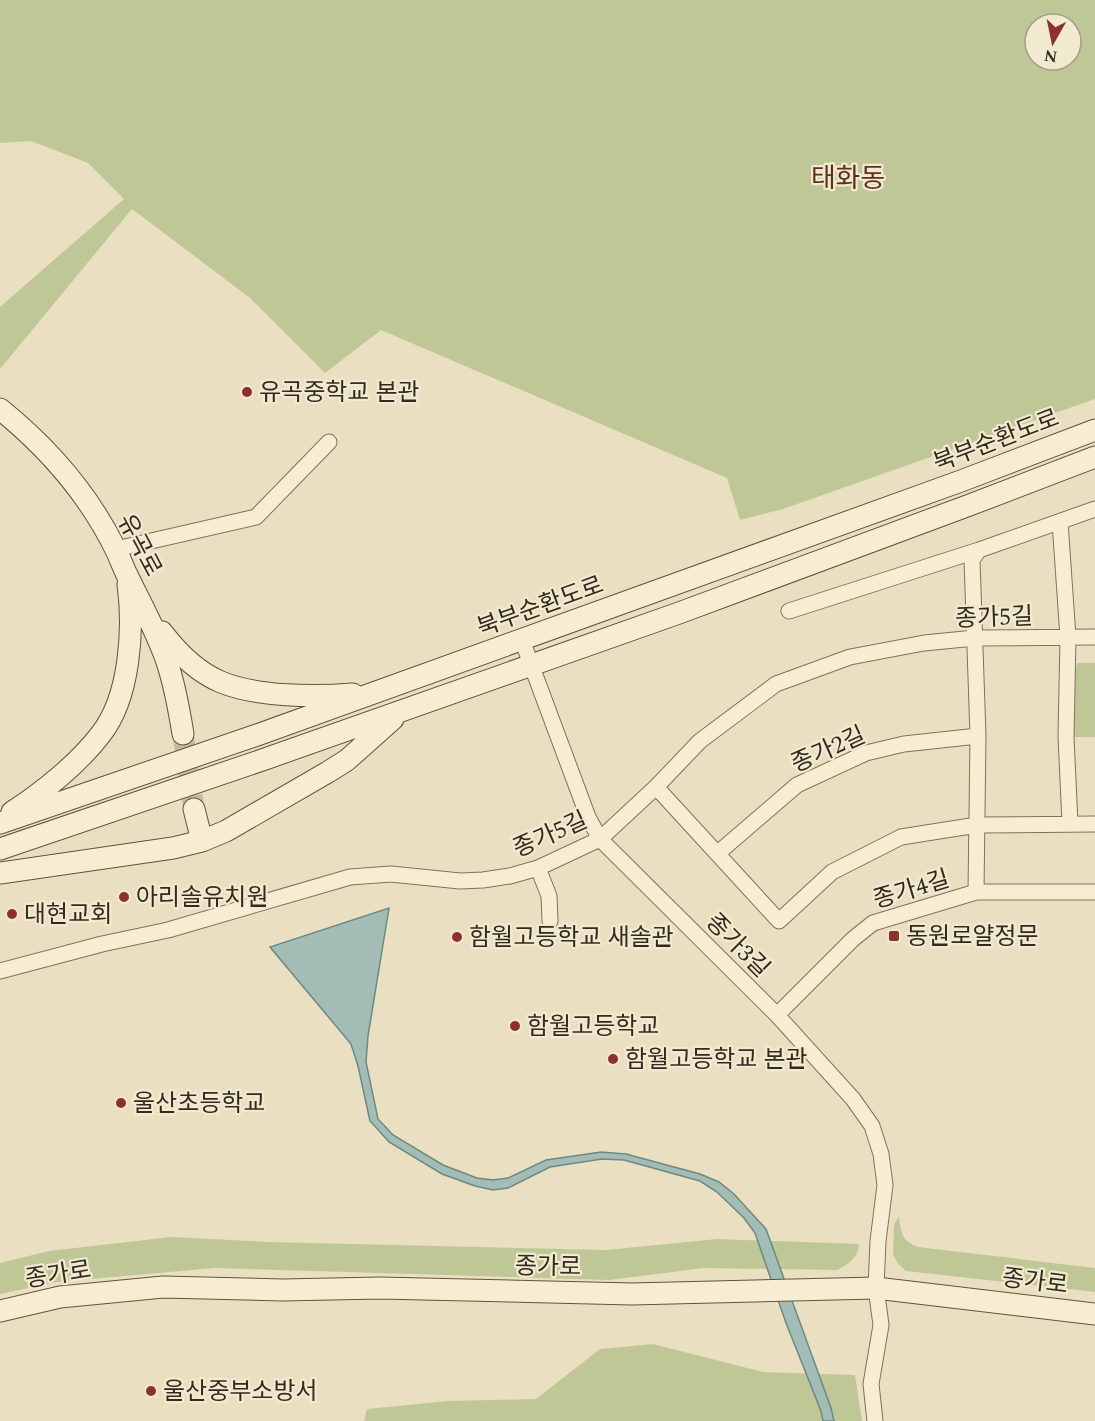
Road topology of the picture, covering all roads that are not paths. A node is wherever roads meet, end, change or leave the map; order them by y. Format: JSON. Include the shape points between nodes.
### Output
{"nodes":[{"id":1,"x":0,"y":409,"type":"edge"},
{"id":2,"x":1095,"y":430,"type":"edge"},
{"id":3,"x":328,"y":442,"type":"dead end"},
{"id":4,"x":1095,"y":457,"type":"edge"},
{"id":5,"x":1095,"y":509,"type":"edge"},
{"id":6,"x":1060,"y":522,"type":"junction"},
{"id":7,"x":116,"y":549,"type":"junction"},
{"id":8,"x":979,"y":550,"type":"junction"},
{"id":9,"x":127,"y":575,"type":"junction"},
{"id":10,"x":146,"y":609,"type":"junction"},
{"id":11,"x":789,"y":611,"type":"dead end"},
{"id":12,"x":1068,"y":637,"type":"junction"},
{"id":13,"x":1095,"y":637,"type":"edge"},
{"id":14,"x":975,"y":638,"type":"junction"},
{"id":15,"x":522,"y":640,"type":"junction"},
{"id":16,"x":531,"y":665,"type":"junction"},
{"id":17,"x":375,"y":692,"type":"junction"},
{"id":18,"x":403,"y":711,"type":"junction"},
{"id":19,"x":183,"y":734,"type":"tunnel mouth"},
{"id":20,"x":978,"y":736,"type":"junction"},
{"id":21,"x":656,"y":787,"type":"junction"},
{"id":22,"x":194,"y":809,"type":"tunnel mouth"},
{"id":23,"x":0,"y":822,"type":"edge"},
{"id":24,"x":1070,"y":823,"type":"junction"},
{"id":25,"x":1095,"y":824,"type":"edge"},
{"id":26,"x":977,"y":825,"type":"junction"},
{"id":27,"x":600,"y":839,"type":"junction"},
{"id":28,"x":202,"y":842,"type":"junction"},
{"id":29,"x":0,"y":849,"type":"edge"},
{"id":30,"x":718,"y":853,"type":"junction"},
{"id":31,"x":538,"y":868,"type":"junction"},
{"id":32,"x":0,"y":873,"type":"edge"},
{"id":33,"x":976,"y":892,"type":"junction"},
{"id":34,"x":1095,"y":892,"type":"edge"},
{"id":35,"x":550,"y":921,"type":"dead end"},
{"id":36,"x":0,"y":971,"type":"edge"},
{"id":37,"x":777,"y":1016,"type":"junction"},
{"id":38,"x":876,"y":1288,"type":"junction"},
{"id":39,"x":0,"y":1311,"type":"edge"},
{"id":40,"x":1095,"y":1314,"type":"edge"},
{"id":41,"x":875,"y":1421,"type":"edge"}],
"edges":[{"from":1,"to":7,"type":"main road","name":"유곡로","via":[[55,461]]},
{"from":2,"to":15,"type":"main road","name":"북부순환도로"},
{"from":3,"to":7,"type":"street","via":[[256,517]]},
{"from":4,"to":16,"type":"main road"},
{"from":5,"to":6,"type":"street"},
{"from":6,"to":8,"type":"street"},
{"from":6,"to":12,"type":"street","name":"종가5길"},
{"from":7,"to":9,"type":"main road","name":"유곡로"},
{"from":8,"to":11,"type":"street"},
{"from":8,"to":14,"type":"street","via":[[972,560]]},
{"from":9,"to":10,"type":"main road","name":"유곡로"},
{"from":9,"to":23,"type":"main road","via":[[129,654],[116,707],[102,733],[80,757]]},
{"from":10,"to":17,"type":"main road","via":[[175,650],[221,682],[293,694]]},
{"from":10,"to":19,"type":"main road","name":"유곡로","via":[[167,661]]},
{"from":12,"to":13,"type":"street","name":"종가5길"},
{"from":12,"to":14,"type":"street","name":"종가5길"},
{"from":12,"to":24,"type":"street","name":"종가5길","via":[[1066,737]]},
{"from":14,"to":20,"type":"street"},
{"from":14,"to":21,"type":"street","name":"종가5길","via":[[850,657],[776,684],[700,741]]},
{"from":15,"to":16,"type":"street","name":"종가3길"},
{"from":15,"to":17,"type":"main road","name":"북부순환도로"},
{"from":16,"to":18,"type":"main road"},
{"from":16,"to":27,"type":"street","name":"종가3길","via":[[588,817]]},
{"from":17,"to":23,"type":"main road","name":"북부순환도로"},
{"from":18,"to":28,"type":"main road","via":[[347,760]]},
{"from":18,"to":29,"type":"main road"},
{"from":20,"to":26,"type":"street"},
{"from":20,"to":30,"type":"street","name":"종가2길","via":[[904,744],[866,753],[797,785]]},
{"from":21,"to":27,"type":"street","name":"종가5길"},
{"from":21,"to":30,"type":"street"},
{"from":22,"to":28,"type":"main road"},
{"from":24,"to":25,"type":"street"},
{"from":24,"to":26,"type":"street"},
{"from":26,"to":30,"type":"street","via":[[901,837],[832,872],[779,921]]},
{"from":26,"to":33,"type":"street"},
{"from":27,"to":31,"type":"street","name":"종가5길"},
{"from":27,"to":37,"type":"street","name":"종가3길"},
{"from":28,"to":32,"type":"main road"},
{"from":31,"to":35,"type":"street","via":[[549,896]]},
{"from":31,"to":36,"type":"street","name":"종가5길","via":[[483,880],[391,874],[350,877],[168,930]]},
{"from":33,"to":34,"type":"street","name":"종가4길"},
{"from":33,"to":37,"type":"street","name":"종가4길","via":[[873,923]]},
{"from":37,"to":38,"type":"street","name":"종가3길","via":[[853,1099],[872,1126],[885,1185]]},
{"from":38,"to":39,"type":"main road","name":"종가로","via":[[632,1294],[163,1287],[60,1297]]},
{"from":38,"to":40,"type":"main road","name":"종가로"},
{"from":38,"to":41,"type":"street","name":"종가3길","via":[[881,1325],[871,1384]]}]}
